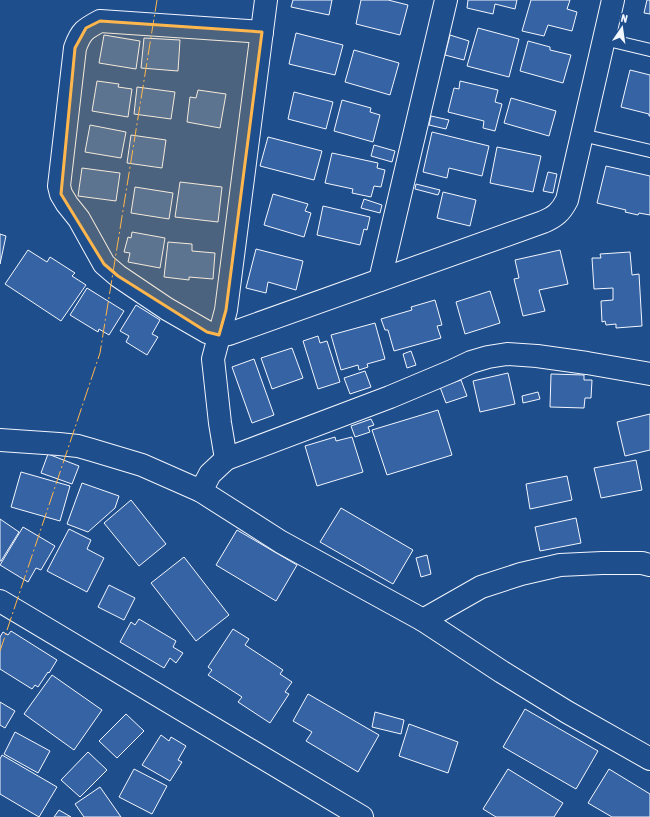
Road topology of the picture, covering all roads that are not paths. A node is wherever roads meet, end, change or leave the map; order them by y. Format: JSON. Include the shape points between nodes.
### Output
{"nodes":[{"id":1,"x":266,"y":0,"type":"edge"},
{"id":2,"x":446,"y":0,"type":"edge"},
{"id":3,"x":613,"y":0,"type":"edge"},
{"id":4,"x":262,"y":32,"type":"junction"},
{"id":5,"x":604,"y":39,"type":"junction"},
{"id":6,"x":650,"y":50,"type":"edge"},
{"id":7,"x":582,"y":135,"type":"junction"},
{"id":8,"x":650,"y":151,"type":"edge"},
{"id":9,"x":380,"y":280,"type":"junction"},
{"id":10,"x":219,"y":335,"type":"junction"},
{"id":11,"x":650,"y":374,"type":"edge"},
{"id":12,"x":0,"y":440,"type":"edge"},
{"id":13,"x":226,"y":459,"type":"junction"},
{"id":14,"x":201,"y":491,"type":"junction"},
{"id":15,"x":650,"y":565,"type":"edge"},
{"id":16,"x":0,"y":601,"type":"edge"},
{"id":17,"x":423,"y":620,"type":"junction"},
{"id":18,"x":650,"y":759,"type":"edge"},
{"id":19,"x":362,"y":817,"type":"edge"}],
"edges":[{"from":1,"to":4,"type":"street"},
{"from":2,"to":9,"type":"street"},
{"from":3,"to":5,"type":"street"},
{"from":4,"to":10,"type":"street","via":[[226,310]]},
{"from":4,"to":10,"type":"street","via":[[100,21],[86,28],[75,48],[59,186],[61,194],[79,219],[104,264],[167,309],[207,332]]},
{"from":5,"to":6,"type":"lane"},
{"from":5,"to":7,"type":"street"},
{"from":7,"to":8,"type":"lane"},
{"from":7,"to":9,"type":"street","via":[[567,200],[560,212],[551,219]]},
{"from":9,"to":10,"type":"street","via":[[229,334]]},
{"from":10,"to":13,"type":"street","via":[[213,359]]},
{"from":11,"to":13,"type":"street","via":[[537,356],[508,354],[488,357]]},
{"from":12,"to":14,"type":"street","via":[[78,446],[142,465]]},
{"from":13,"to":14,"type":"street","via":[[210,474]]},
{"from":14,"to":17,"type":"street","via":[[281,542]]},
{"from":15,"to":17,"type":"street","via":[[560,565],[521,574],[481,587]]},
{"from":16,"to":19,"type":"street"},
{"from":17,"to":18,"type":"street","via":[[567,712]]}]}
